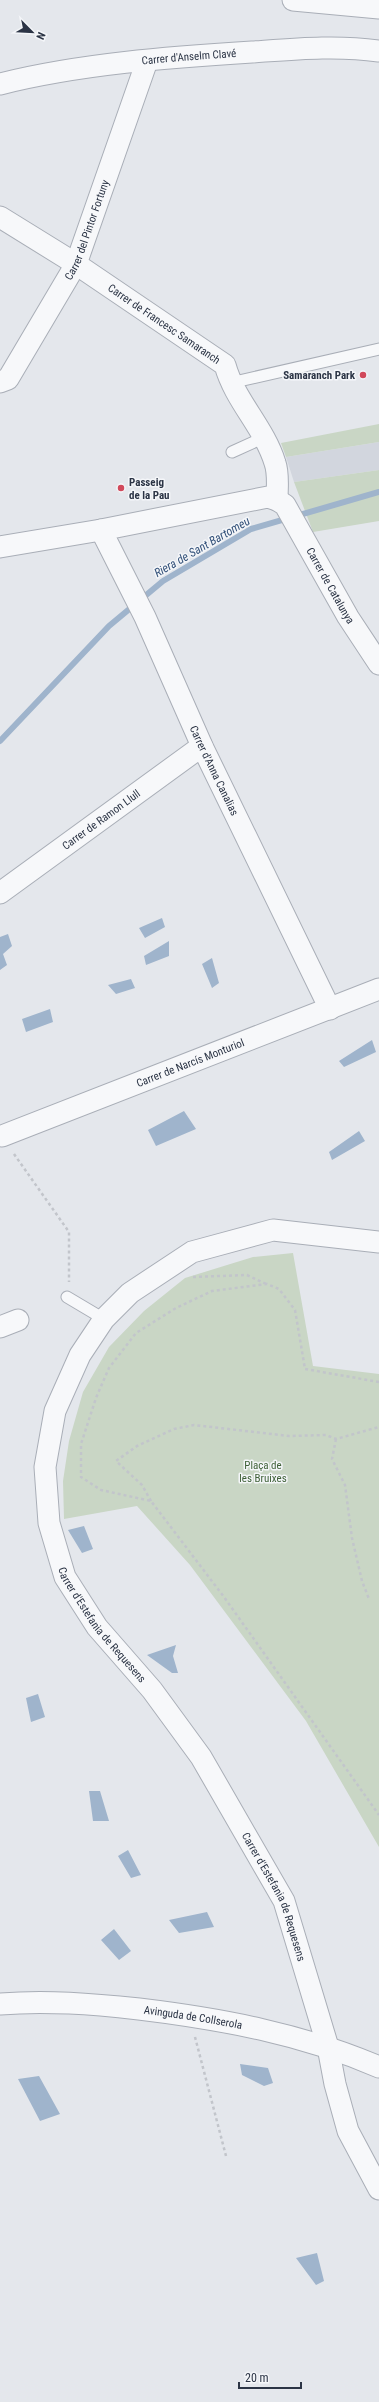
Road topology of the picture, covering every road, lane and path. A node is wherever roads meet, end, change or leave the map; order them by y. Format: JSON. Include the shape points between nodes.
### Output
{"nodes":[{"id":1,"x":293,"y":0,"type":"edge"},
{"id":2,"x":379,"y":8,"type":"edge"},
{"id":3,"x":379,"y":51,"type":"edge"},
{"id":4,"x":147,"y":61,"type":"junction"},
{"id":5,"x":0,"y":84,"type":"edge"},
{"id":6,"x":0,"y":217,"type":"edge"},
{"id":7,"x":76,"y":264,"type":"junction"},
{"id":8,"x":379,"y":349,"type":"edge"},
{"id":9,"x":0,"y":382,"type":"edge"},
{"id":10,"x":230,"y":382,"type":"junction"},
{"id":11,"x":265,"y":437,"type":"junction"},
{"id":12,"x":232,"y":452,"type":"dead end"},
{"id":13,"x":281,"y":502,"type":"junction"},
{"id":14,"x":101,"y":530,"type":"junction"},
{"id":15,"x":0,"y":547,"type":"edge"},
{"id":16,"x":377,"y":658,"type":"edge"},
{"id":17,"x":202,"y":746,"type":"junction"},
{"id":18,"x":0,"y":893,"type":"edge"},
{"id":19,"x":379,"y":990,"type":"edge"},
{"id":20,"x":330,"y":1009,"type":"junction"},
{"id":21,"x":2,"y":1136,"type":"joint"},
{"id":22,"x":379,"y":1242,"type":"edge"},
{"id":23,"x":191,"y":1277,"type":"dead end"},
{"id":24,"x":266,"y":1284,"type":"junction"},
{"id":25,"x":67,"y":1297,"type":"joint"},
{"id":26,"x":104,"y":1319,"type":"junction"},
{"id":27,"x":379,"y":1382,"type":"edge"},
{"id":28,"x":379,"y":1427,"type":"edge"},
{"id":29,"x":336,"y":1439,"type":"junction"},
{"id":30,"x":150,"y":1501,"type":"junction"},
{"id":31,"x":370,"y":1599,"type":"dead end"},
{"id":32,"x":379,"y":1815,"type":"edge"},
{"id":33,"x":0,"y":2004,"type":"edge"},
{"id":34,"x":190,"y":2015,"type":"junction"},
{"id":35,"x":328,"y":2047,"type":"junction"},
{"id":36,"x":379,"y":2067,"type":"edge"},
{"id":37,"x":226,"y":2156,"type":"dead end"},
{"id":38,"x":379,"y":2189,"type":"edge"}],
"edges":[{"from":1,"to":2,"type":"street"},
{"from":3,"to":4,"type":"street","name":"Carrer d'Anselm Clavé","via":[[333,47]]},
{"from":4,"to":5,"type":"street","name":"Carrer d'Anselm Clavé","via":[[51,73]]},
{"from":4,"to":7,"type":"street","name":"Carrer del Pintor Fortuny"},
{"from":6,"to":7,"type":"street","name":"Carrer de Francesc Samaranch"},
{"from":7,"to":9,"type":"street","name":"Carrer del Pintor Fortuny","via":[[8,379]]},
{"from":7,"to":10,"type":"street","name":"Carrer de Francesc Samaranch","via":[[225,365]]},
{"from":8,"to":10,"type":"lane"},
{"from":10,"to":11,"type":"street","name":"Carrer de Francesc Samaranch"},
{"from":11,"to":12,"type":"lane"},
{"from":11,"to":13,"type":"street","name":"Carrer de Francesc Samaranch","via":[[276,464]]},
{"from":13,"to":14,"type":"street","via":[[268,497]]},
{"from":13,"to":16,"type":"street","name":"Carrer de Catalunya","via":[[348,617]]},
{"from":14,"to":15,"type":"street"},
{"from":14,"to":17,"type":"street","name":"Carrer d'Anna Canalias","via":[[145,617]]},
{"from":17,"to":18,"type":"street","name":"Carrer de Ramon Llull"},
{"from":17,"to":20,"type":"street","name":"Carrer d'Anna Canalias"},
{"from":19,"to":20,"type":"street","name":"Carrer de Narcís Monturiol"},
{"from":20,"to":21,"type":"street","name":"Carrer de Narcís Monturiol"},
{"from":21,"to":25,"type":"path","via":[[69,1232],[70,1269]]},
{"from":22,"to":26,"type":"street","name":"Carrer d'Estefania de Requesens","via":[[273,1230],[192,1252],[130,1293]]},
{"from":23,"to":24,"type":"path","via":[[247,1275]]},
{"from":24,"to":27,"type":"path","via":[[279,1290],[295,1310],[305,1369]]},
{"from":24,"to":30,"type":"path","via":[[212,1291],[176,1308],[136,1333],[109,1368],[96,1398],[82,1444],[81,1477],[101,1490]]},
{"from":25,"to":26,"type":"lane"},
{"from":26,"to":35,"type":"street","name":"Carrer d'Estefania de Requesens","via":[[80,1355],[55,1411],[46,1467],[49,1523],[65,1577],[97,1627],[152,1690],[201,1757],[280,1895],[301,1952]]},
{"from":28,"to":29,"type":"path"},
{"from":29,"to":30,"type":"path","via":[[326,1435],[289,1436],[194,1425],[174,1429],[137,1446],[116,1461],[142,1486]]},
{"from":29,"to":31,"type":"path","via":[[332,1458],[345,1485],[352,1538],[362,1581]]},
{"from":30,"to":32,"type":"path","via":[[224,1597]]},
{"from":33,"to":34,"type":"street","name":"Avinguda de Collserola","via":[[58,2003]]},
{"from":34,"to":35,"type":"street","name":"Avinguda de Collserola","via":[[289,2035]]},
{"from":34,"to":37,"type":"path"},
{"from":35,"to":36,"type":"street","name":"Avinguda de Collserola"},
{"from":35,"to":38,"type":"street","name":"Carrer d'Estefania de Requesens","via":[[334,2084],[348,2131]]}]}
